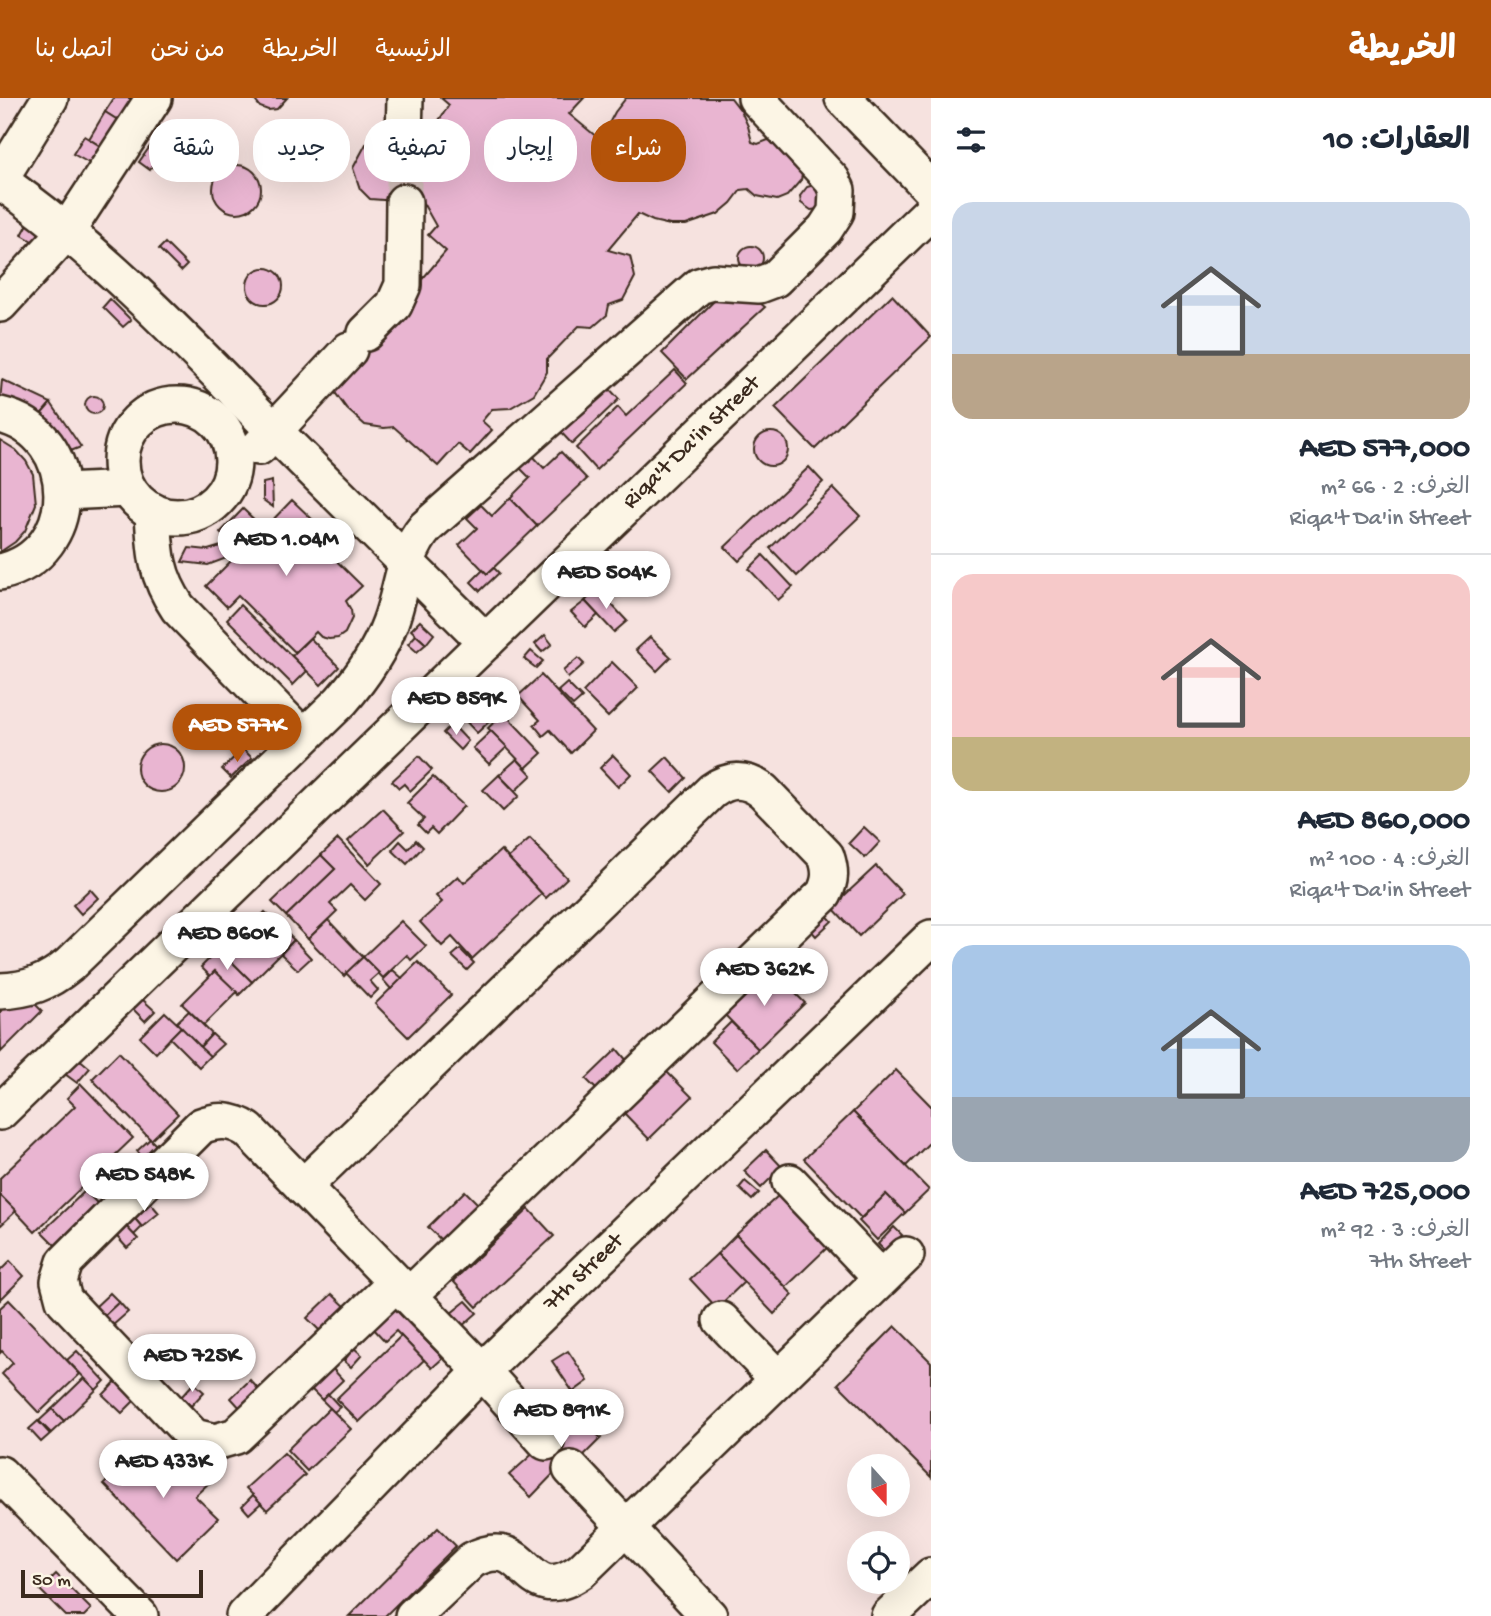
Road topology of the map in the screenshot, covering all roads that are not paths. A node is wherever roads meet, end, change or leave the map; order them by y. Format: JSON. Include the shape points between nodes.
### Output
{"nodes":[{"id":1,"x":50,"y":98,"type":"edge"},
{"id":2,"x":154,"y":98,"type":"edge"},
{"id":3,"x":405,"y":98,"type":"edge"},
{"id":4,"x":756,"y":98,"type":"edge"},
{"id":5,"x":842,"y":98,"type":"edge"},
{"id":6,"x":404,"y":119,"type":"tunnel mouth"},
{"id":7,"x":0,"y":180,"type":"edge"},
{"id":8,"x":931,"y":189,"type":"edge"},
{"id":9,"x":404,"y":202,"type":"tunnel mouth"},
{"id":10,"x":931,"y":211,"type":"edge"},
{"id":11,"x":67,"y":231,"type":"junction"},
{"id":12,"x":0,"y":304,"type":"edge"},
{"id":13,"x":192,"y":347,"type":"junction"},
{"id":14,"x":192,"y":407,"type":"junction"},
{"id":15,"x":0,"y":415,"type":"edge"},
{"id":16,"x":275,"y":432,"type":"junction"},
{"id":17,"x":234,"y":462,"type":"junction"},
{"id":18,"x":63,"y":492,"type":"junction"},
{"id":19,"x":141,"y":500,"type":"junction"},
{"id":20,"x":406,"y":561,"type":"junction"},
{"id":21,"x":0,"y":572,"type":"edge"},
{"id":22,"x":486,"y":642,"type":"junction"},
{"id":23,"x":303,"y":737,"type":"junction"},
{"id":24,"x":931,"y":938,"type":"edge"},
{"id":25,"x":0,"y":990,"type":"edge"},
{"id":26,"x":0,"y":1112,"type":"edge"},
{"id":27,"x":790,"y":1182,"type":"dead end"},
{"id":28,"x":303,"y":1187,"type":"junction"},
{"id":29,"x":402,"y":1289,"type":"junction"},
{"id":30,"x":721,"y":1320,"type":"dead end"},
{"id":31,"x":482,"y":1371,"type":"junction"},
{"id":32,"x":778,"y":1379,"type":"junction"},
{"id":33,"x":546,"y":1441,"type":"dead end"},
{"id":34,"x":571,"y":1469,"type":"dead end"},
{"id":35,"x":5,"y":1491,"type":"edge"},
{"id":36,"x":625,"y":1528,"type":"junction"},
{"id":37,"x":931,"y":1576,"type":"edge"},
{"id":38,"x":140,"y":1616,"type":"edge"},
{"id":39,"x":244,"y":1616,"type":"edge"},
{"id":40,"x":413,"y":1616,"type":"edge"},
{"id":41,"x":709,"y":1616,"type":"edge"},
{"id":42,"x":888,"y":1616,"type":"edge"}],
"edges":[{"from":1,"to":7,"type":"street"},
{"from":2,"to":11,"type":"street"},
{"from":3,"to":6,"type":"street"},
{"from":4,"to":20,"type":"street","via":[[832,180],[838,201],[832,221],[782,274],[767,283],[699,286],[426,527]]},
{"from":5,"to":8,"type":"street"},
{"from":7,"to":11,"type":"street"},
{"from":9,"to":16,"type":"street","via":[[403,285],[394,305]]},
{"from":10,"to":22,"type":"street","name":"Riqa't Da'in Street"},
{"from":11,"to":12,"type":"street"},
{"from":11,"to":13,"type":"street"},
{"from":13,"to":14,"type":"street"},
{"from":13,"to":16,"type":"street"},
{"from":14,"to":17,"type":"street","via":[[223,427]]},
{"from":14,"to":19,"type":"street","via":[[177,405],[149,412],[123,446],[121,460]]},
{"from":15,"to":18,"type":"street","via":[[27,426],[46,443],[58,466]]},
{"from":16,"to":17,"type":"street"},
{"from":16,"to":20,"type":"street"},
{"from":17,"to":19,"type":"street","via":[[229,484],[216,502],[197,513],[175,516]]},
{"from":18,"to":19,"type":"street"},
{"from":18,"to":21,"type":"street","via":[[60,516],[49,539],[32,557]]},
{"from":19,"to":23,"type":"street","via":[[160,577],[178,608]]},
{"from":20,"to":22,"type":"street"},
{"from":20,"to":23,"type":"street","via":[[391,620],[372,662],[341,701]]},
{"from":22,"to":26,"type":"street","name":"Riqa't Da'in Street"},
{"from":23,"to":25,"type":"street","via":[[54,978],[36,986]]},
{"from":24,"to":31,"type":"street","name":"7th Street"},
{"from":27,"to":32,"type":"street","via":[[894,1267]]},
{"from":28,"to":29,"type":"street"},
{"from":28,"to":29,"type":"street","via":[[238,1124],[213,1121],[201,1126],[65,1262],[59,1281],[64,1300],[194,1437],[215,1442],[236,1436]]},
{"from":28,"to":29,"type":"street","via":[[712,791],[737,780],[752,783],[772,800],[826,856],[831,869],[824,894]]},
{"from":29,"to":31,"type":"street"},
{"from":30,"to":32,"type":"street"},
{"from":31,"to":33,"type":"street"},
{"from":31,"to":39,"type":"street","name":"7th Street"},
{"from":32,"to":36,"type":"street"},
{"from":34,"to":36,"type":"street"},
{"from":35,"to":38,"type":"street"},
{"from":36,"to":40,"type":"street","via":[[565,1582],[539,1581],[513,1556],[484,1554]]},
{"from":36,"to":41,"type":"street"},
{"from":37,"to":42,"type":"street"}]}
